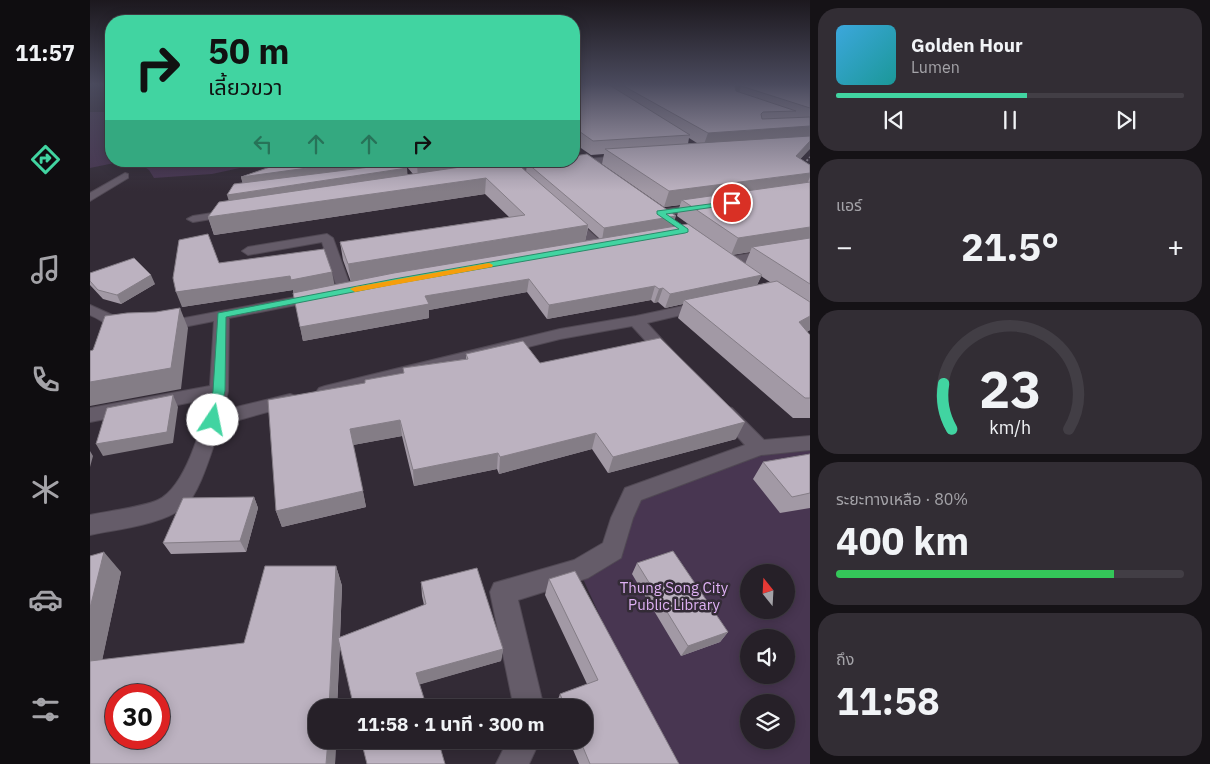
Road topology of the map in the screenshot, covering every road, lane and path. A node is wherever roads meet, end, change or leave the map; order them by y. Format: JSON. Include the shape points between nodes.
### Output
{"nodes":[{"id":1,"x":584,"y":157,"type":"junction"},
{"id":2,"x":635,"y":157,"type":"edge"},
{"id":3,"x":810,"y":157,"type":"edge"},
{"id":4,"x":580,"y":158,"type":"edge"},
{"id":5,"x":804,"y":165,"type":"edge"},
{"id":6,"x":530,"y":167,"type":"edge"},
{"id":7,"x":514,"y":170,"type":"junction"},
{"id":8,"x":604,"y":172,"type":"edge"},
{"id":9,"x":488,"y":173,"type":"edge"},
{"id":10,"x":125,"y":176,"type":"dead end"},
{"id":11,"x":528,"y":183,"type":"edge"},
{"id":12,"x":90,"y":198,"type":"edge"},
{"id":13,"x":649,"y":205,"type":"edge"},
{"id":14,"x":718,"y":205,"type":"edge"},
{"id":15,"x":556,"y":208,"type":"edge"},
{"id":16,"x":239,"y":212,"type":"edge"},
{"id":17,"x":660,"y":213,"type":"junction"},
{"id":18,"x":194,"y":219,"type":"dead end"},
{"id":19,"x":673,"y":222,"type":"edge"},
{"id":20,"x":616,"y":243,"type":"edge"},
{"id":21,"x":599,"y":246,"type":"junction"},
{"id":22,"x":810,"y":248,"type":"edge"},
{"id":23,"x":580,"y":249,"type":"edge"},
{"id":24,"x":248,"y":251,"type":"dead end"},
{"id":25,"x":743,"y":271,"type":"edge"},
{"id":26,"x":362,"y":288,"type":"edge"},
{"id":27,"x":336,"y":293,"type":"junction"},
{"id":28,"x":716,"y":303,"type":"edge"},
{"id":29,"x":90,"y":309,"type":"edge"},
{"id":30,"x":222,"y":315,"type":"junction"},
{"id":31,"x":636,"y":321,"type":"junction"},
{"id":32,"x":153,"y":328,"type":"edge"},
{"id":33,"x":136,"y":329,"type":"edge"},
{"id":34,"x":684,"y":371,"type":"edge"},
{"id":35,"x":219,"y":391,"type":"junction"},
{"id":36,"x":712,"y":399,"type":"edge"},
{"id":37,"x":90,"y":415,"type":"edge"},
{"id":38,"x":213,"y":420,"type":"junction"},
{"id":39,"x":810,"y":443,"type":"edge"},
{"id":40,"x":760,"y":448,"type":"junction"},
{"id":41,"x":90,"y":525,"type":"edge"},
{"id":42,"x":527,"y":699,"type":"edge"},
{"id":43,"x":520,"y":749,"type":"edge"},
{"id":44,"x":512,"y":764,"type":"edge"}],
"edges":[{"from":1,"to":2,"type":"street"},
{"from":1,"to":4,"type":"street"},
{"from":1,"to":8,"type":"street"},
{"from":3,"to":5,"type":"path"},
{"from":6,"to":7,"type":"street"},
{"from":7,"to":9,"type":"street"},
{"from":7,"to":11,"type":"street"},
{"from":10,"to":12,"type":"street"},
{"from":13,"to":17,"type":"street"},
{"from":14,"to":17,"type":"street"},
{"from":15,"to":21,"type":"street"},
{"from":16,"to":18,"type":"street"},
{"from":17,"to":19,"type":"street"},
{"from":20,"to":21,"type":"street"},
{"from":21,"to":23,"type":"street"},
{"from":22,"to":25,"type":"street","via":[[725,259]]},
{"from":24,"to":27,"type":"street","via":[[327,238]]},
{"from":26,"to":27,"type":"street"},
{"from":27,"to":30,"type":"street"},
{"from":28,"to":31,"type":"street"},
{"from":29,"to":33,"type":"street"},
{"from":30,"to":32,"type":"street"},
{"from":30,"to":35,"type":"street"},
{"from":31,"to":34,"type":"street"},
{"from":31,"to":38,"type":"street","via":[[560,334]]},
{"from":35,"to":37,"type":"street"},
{"from":35,"to":38,"type":"street"},
{"from":36,"to":40,"type":"street"},
{"from":38,"to":41,"type":"street","via":[[192,476],[179,498],[163,509]]},
{"from":39,"to":40,"type":"street"},
{"from":40,"to":42,"type":"street","via":[[633,494],[622,518],[614,550],[579,570],[502,592]]},
{"from":43,"to":44,"type":"street"}]}
